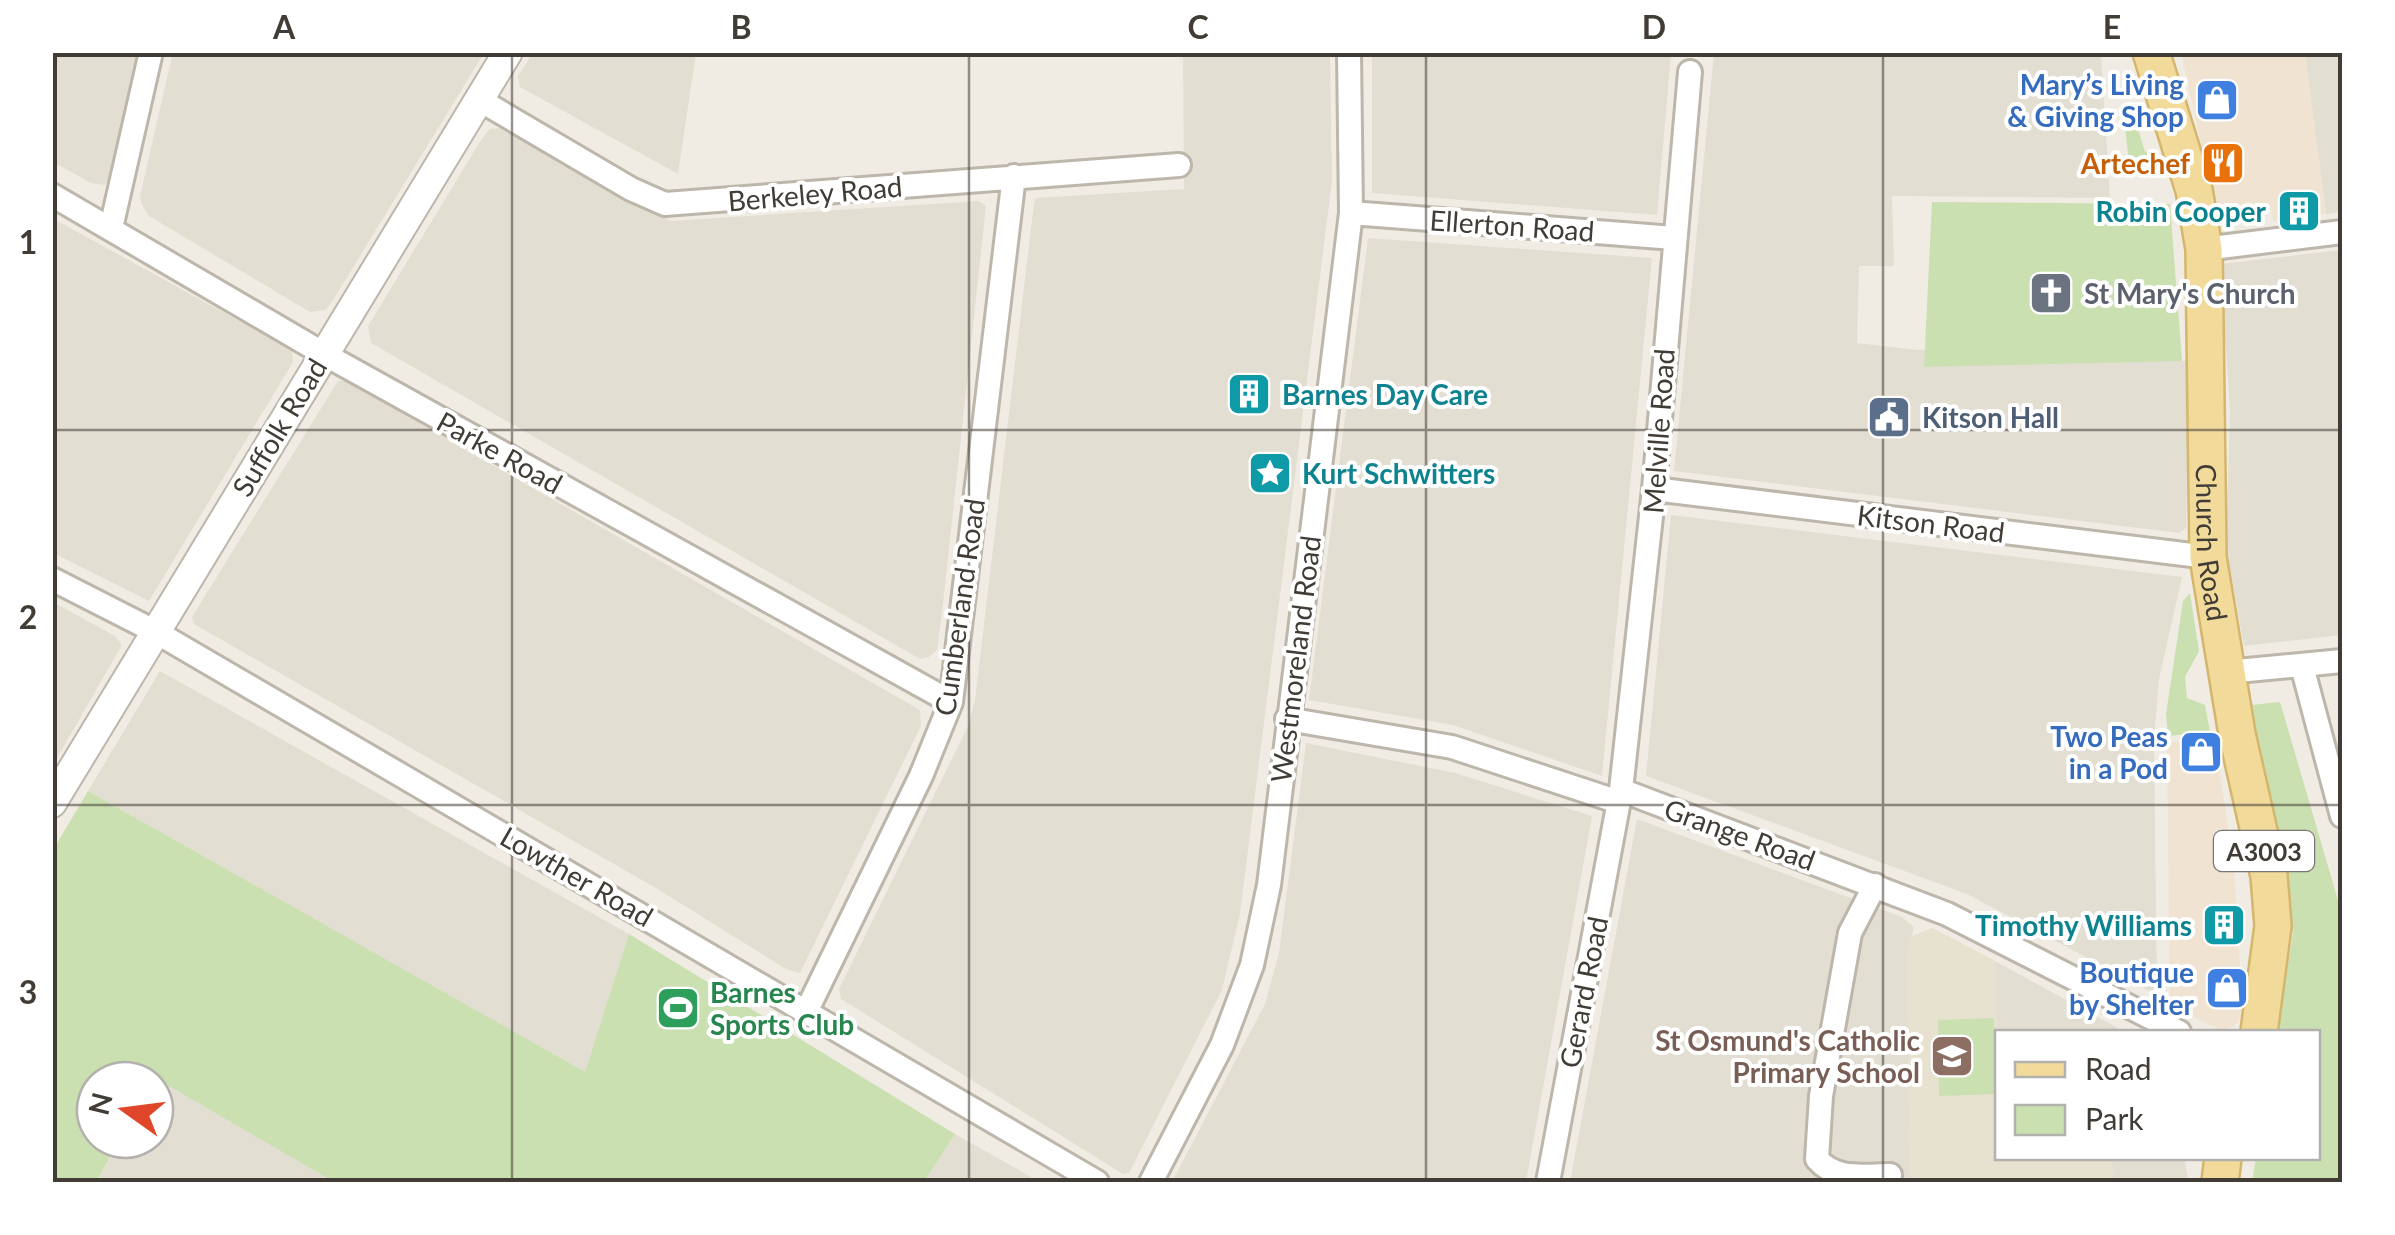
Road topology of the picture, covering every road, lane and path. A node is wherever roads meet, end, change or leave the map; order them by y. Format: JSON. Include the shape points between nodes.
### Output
{"nodes":[{"id":1,"x":151,"y":52,"type":"edge"},
{"id":2,"x":508,"y":52,"type":"edge"},
{"id":3,"x":1349,"y":52,"type":"edge"},
{"id":4,"x":2151,"y":52,"type":"edge"},
{"id":5,"x":1690,"y":72,"type":"dead end"},
{"id":6,"x":478,"y":98,"type":"junction"},
{"id":7,"x":1179,"y":166,"type":"dead end"},
{"id":8,"x":1014,"y":176,"type":"junction"},
{"id":9,"x":52,"y":195,"type":"edge"},
{"id":10,"x":1351,"y":213,"type":"junction"},
{"id":11,"x":111,"y":228,"type":"junction"},
{"id":12,"x":2342,"y":232,"type":"edge"},
{"id":13,"x":1674,"y":238,"type":"junction"},
{"id":14,"x":2204,"y":249,"type":"junction"},
{"id":15,"x":324,"y":354,"type":"junction"},
{"id":16,"x":1654,"y":489,"type":"junction"},
{"id":17,"x":2208,"y":556,"type":"junction"},
{"id":18,"x":52,"y":578,"type":"edge"},
{"id":19,"x":156,"y":632,"type":"junction"},
{"id":20,"x":2342,"y":662,"type":"edge"},
{"id":21,"x":2302,"y":666,"type":"junction"},
{"id":22,"x":2227,"y":672,"type":"junction"},
{"id":23,"x":951,"y":702,"type":"junction"},
{"id":24,"x":1287,"y":719,"type":"junction"},
{"id":25,"x":1620,"y":796,"type":"junction"},
{"id":26,"x":52,"y":804,"type":"edge"},
{"id":27,"x":2342,"y":816,"type":"edge"},
{"id":28,"x":1876,"y":885,"type":"junction"},
{"id":29,"x":807,"y":1010,"type":"junction"},
{"id":30,"x":2175,"y":1030,"type":"edge"},
{"id":31,"x":2259,"y":1030,"type":"edge"},
{"id":32,"x":1890,"y":1175,"type":"dead end"},
{"id":33,"x":1097,"y":1182,"type":"edge"},
{"id":34,"x":1151,"y":1182,"type":"edge"},
{"id":35,"x":1548,"y":1182,"type":"edge"}],
"edges":[{"from":1,"to":11,"type":"street"},
{"from":2,"to":6,"type":"street","name":"Suffolk Road"},
{"from":3,"to":10,"type":"street","name":"Westmoreland Road"},
{"from":4,"to":14,"type":"main road","name":"Church Road","number":"A3003","via":[[2194,190]]},
{"from":5,"to":13,"type":"street","name":"Melville Road"},
{"from":6,"to":8,"type":"street","name":"Berkeley Road","via":[[665,204]]},
{"from":6,"to":15,"type":"street","name":"Suffolk Road"},
{"from":7,"to":8,"type":"street","name":"Berkeley Road"},
{"from":8,"to":23,"type":"street","name":"Cumberland Road"},
{"from":9,"to":11,"type":"street","name":"Parke Road"},
{"from":10,"to":13,"type":"street","name":"Ellerton Road"},
{"from":10,"to":24,"type":"street","name":"Westmoreland Road"},
{"from":11,"to":15,"type":"street","name":"Parke Road"},
{"from":12,"to":14,"type":"street"},
{"from":13,"to":16,"type":"street","name":"Melville Road"},
{"from":14,"to":17,"type":"main road","name":"Church Road","number":"A3003"},
{"from":15,"to":19,"type":"street","name":"Suffolk Road"},
{"from":15,"to":23,"type":"street","name":"Parke Road"},
{"from":16,"to":17,"type":"street","name":"Kitson Road"},
{"from":16,"to":25,"type":"street","name":"Melville Road"},
{"from":17,"to":22,"type":"main road","name":"Church Road","number":"A3003"},
{"from":18,"to":19,"type":"street","name":"Lowther Road"},
{"from":19,"to":26,"type":"street","name":"Suffolk Road"},
{"from":19,"to":29,"type":"street","name":"Lowther Road"},
{"from":20,"to":21,"type":"street"},
{"from":21,"to":22,"type":"street"},
{"from":21,"to":27,"type":"street"},
{"from":22,"to":31,"type":"main road","name":"Church Road","number":"A3003","via":[[2269,876],[2273,926]]},
{"from":23,"to":29,"type":"street","name":"Cumberland Road"},
{"from":24,"to":25,"type":"street","name":"Grange Road","via":[[1452,747]]},
{"from":24,"to":34,"type":"street","name":"Westmoreland Road","via":[[1269,885],[1252,966],[1222,1045]]},
{"from":25,"to":28,"type":"street","name":"Grange Road"},
{"from":25,"to":35,"type":"street","name":"Gerard Road"},
{"from":28,"to":30,"type":"street","name":"Grange Road"},
{"from":28,"to":32,"type":"street","via":[[1850,933],[1821,1096],[1818,1160],[1842,1176]]},
{"from":29,"to":33,"type":"street","name":"Lowther Road"}]}
